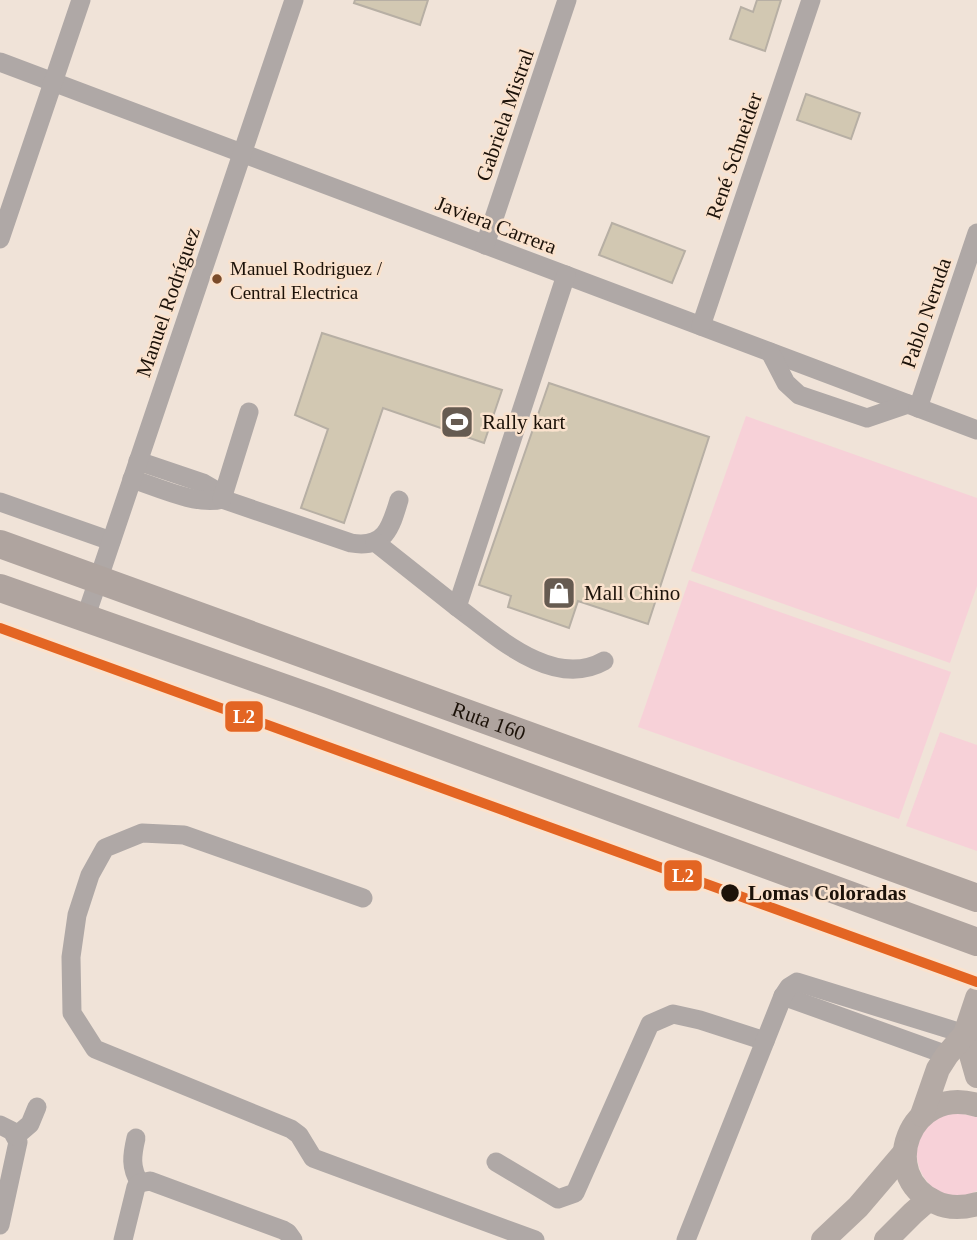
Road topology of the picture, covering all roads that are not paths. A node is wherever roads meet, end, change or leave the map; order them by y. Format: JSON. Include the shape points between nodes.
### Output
{"nodes":[{"id":1,"x":81,"y":0,"type":"edge"},
{"id":2,"x":294,"y":0,"type":"edge"},
{"id":3,"x":568,"y":0,"type":"edge"},
{"id":4,"x":811,"y":0,"type":"edge"},
{"id":5,"x":0,"y":62,"type":"edge"},
{"id":6,"x":53,"y":82,"type":"junction"},
{"id":7,"x":242,"y":153,"type":"junction"},
{"id":8,"x":977,"y":233,"type":"edge"},
{"id":9,"x":0,"y":239,"type":"edge"},
{"id":10,"x":485,"y":245,"type":"junction"},
{"id":11,"x":566,"y":275,"type":"junction"},
{"id":12,"x":701,"y":326,"type":"junction"},
{"id":13,"x":770,"y":352,"type":"junction"},
{"id":14,"x":913,"y":406,"type":"junction"},
{"id":15,"x":249,"y":412,"type":"dead end"},
{"id":16,"x":977,"y":430,"type":"edge"},
{"id":17,"x":135,"y":470,"type":"junction"},
{"id":18,"x":222,"y":499,"type":"junction"},
{"id":19,"x":399,"y":500,"type":"dead end"},
{"id":20,"x":0,"y":502,"type":"edge"},
{"id":21,"x":111,"y":541,"type":"junction"},
{"id":22,"x":376,"y":542,"type":"junction"},
{"id":23,"x":0,"y":544,"type":"edge"},
{"id":24,"x":98,"y":580,"type":"junction"},
{"id":25,"x":0,"y":588,"type":"edge"},
{"id":26,"x":457,"y":607,"type":"junction"},
{"id":27,"x":85,"y":619,"type":"junction"},
{"id":28,"x":604,"y":661,"type":"dead end"},
{"id":29,"x":363,"y":898,"type":"dead end"},
{"id":30,"x":977,"y":898,"type":"edge"},
{"id":31,"x":977,"y":942,"type":"edge"},
{"id":32,"x":783,"y":996,"type":"junction"},
{"id":33,"x":977,"y":998,"type":"edge"},
{"id":34,"x":965,"y":1034,"type":"junction"},
{"id":35,"x":765,"y":1041,"type":"junction"},
{"id":36,"x":947,"y":1055,"type":"junction"},
{"id":37,"x":977,"y":1076,"type":"edge"},
{"id":38,"x":977,"y":1105,"type":"edge"},
{"id":39,"x":37,"y":1107,"type":"dead end"},
{"id":40,"x":922,"y":1115,"type":"junction"},
{"id":41,"x":8,"y":1131,"type":"edge"},
{"id":42,"x":136,"y":1138,"type":"dead end"},
{"id":43,"x":905,"y":1152,"type":"junction"},
{"id":44,"x":496,"y":1162,"type":"dead end"},
{"id":45,"x":140,"y":1183,"type":"junction"},
{"id":46,"x":929,"y":1199,"type":"junction"},
{"id":47,"x":977,"y":1204,"type":"edge"},
{"id":48,"x":0,"y":1225,"type":"edge"},
{"id":49,"x":839,"y":1232,"type":"edge"},
{"id":50,"x":123,"y":1240,"type":"edge"},
{"id":51,"x":293,"y":1240,"type":"edge"},
{"id":52,"x":535,"y":1240,"type":"edge"},
{"id":53,"x":686,"y":1240,"type":"edge"},
{"id":54,"x":823,"y":1240,"type":"edge"},
{"id":55,"x":886,"y":1240,"type":"edge"}],
"edges":[{"from":1,"to":6,"type":"street"},
{"from":2,"to":7,"type":"street","name":"Manuel Rodríguez"},
{"from":3,"to":10,"type":"street","name":"Gabriela Mistral"},
{"from":4,"to":12,"type":"street","name":"René Schneider"},
{"from":5,"to":6,"type":"street","name":"Javiera Carrera"},
{"from":6,"to":7,"type":"street","name":"Javiera Carrera"},
{"from":6,"to":9,"type":"street"},
{"from":7,"to":10,"type":"street","name":"Javiera Carrera"},
{"from":7,"to":17,"type":"street","name":"Manuel Rodríguez"},
{"from":8,"to":14,"type":"street","name":"Pablo Neruda"},
{"from":10,"to":11,"type":"street","name":"Javiera Carrera"},
{"from":11,"to":12,"type":"street","name":"Javiera Carrera"},
{"from":11,"to":26,"type":"street"},
{"from":12,"to":13,"type":"street","name":"Javiera Carrera"},
{"from":13,"to":14,"type":"street","name":"Javiera Carrera"},
{"from":13,"to":14,"type":"street","via":[[786,383],[799,396],[867,418]]},
{"from":14,"to":16,"type":"street","name":"Javiera Carrera"},
{"from":15,"to":18,"type":"street"},
{"from":17,"to":18,"type":"street","via":[[203,483]]},
{"from":17,"to":21,"type":"street","name":"Manuel Rodríguez"},
{"from":18,"to":22,"type":"street","via":[[351,543]]},
{"from":19,"to":22,"type":"street","via":[[392,524]]},
{"from":20,"to":21,"type":"street"},
{"from":21,"to":24,"type":"street","name":"Manuel Rodríguez"},
{"from":22,"to":26,"type":"street"},
{"from":23,"to":24,"type":"highway","name":"Ruta 160"},
{"from":24,"to":27,"type":"street","name":"Manuel Rodríguez"},
{"from":24,"to":30,"type":"highway","name":"Ruta 160"},
{"from":25,"to":27,"type":"highway","name":"Ruta 160"},
{"from":26,"to":28,"type":"street","via":[[514,649],[540,662],[579,670]]},
{"from":27,"to":31,"type":"highway","name":"Ruta 160"},
{"from":29,"to":52,"type":"street","via":[[184,835],[142,832],[105,848],[90,875],[71,957],[72,1013],[95,1049],[291,1129],[313,1158]]},
{"from":32,"to":34,"type":"street","via":[[797,982]]},
{"from":32,"to":35,"type":"street"},
{"from":32,"to":36,"type":"street"},
{"from":33,"to":34,"type":"main road"},
{"from":34,"to":36,"type":"main road"},
{"from":34,"to":37,"type":"main road"},
{"from":35,"to":44,"type":"street","via":[[673,1014],[650,1024],[575,1193],[558,1199]]},
{"from":35,"to":53,"type":"street"},
{"from":36,"to":40,"type":"main road"},
{"from":38,"to":40,"type":"main road","via":[[955,1101]]},
{"from":39,"to":41,"type":"street","via":[[30,1124]]},
{"from":40,"to":43,"type":"main road","via":[[910,1132]]},
{"from":41,"to":48,"type":"street","via":[[18,1148]]},
{"from":42,"to":45,"type":"street","via":[[132,1165]]},
{"from":43,"to":46,"type":"main road","via":[[909,1174]]},
{"from":43,"to":49,"type":"main road"},
{"from":45,"to":50,"type":"street","via":[[133,1193]]},
{"from":45,"to":51,"type":"street","via":[[155,1182],[288,1233]]},
{"from":46,"to":47,"type":"main road","via":[[951,1207]]},
{"from":46,"to":55,"type":"main road"},
{"from":49,"to":54,"type":"main road"}]}
